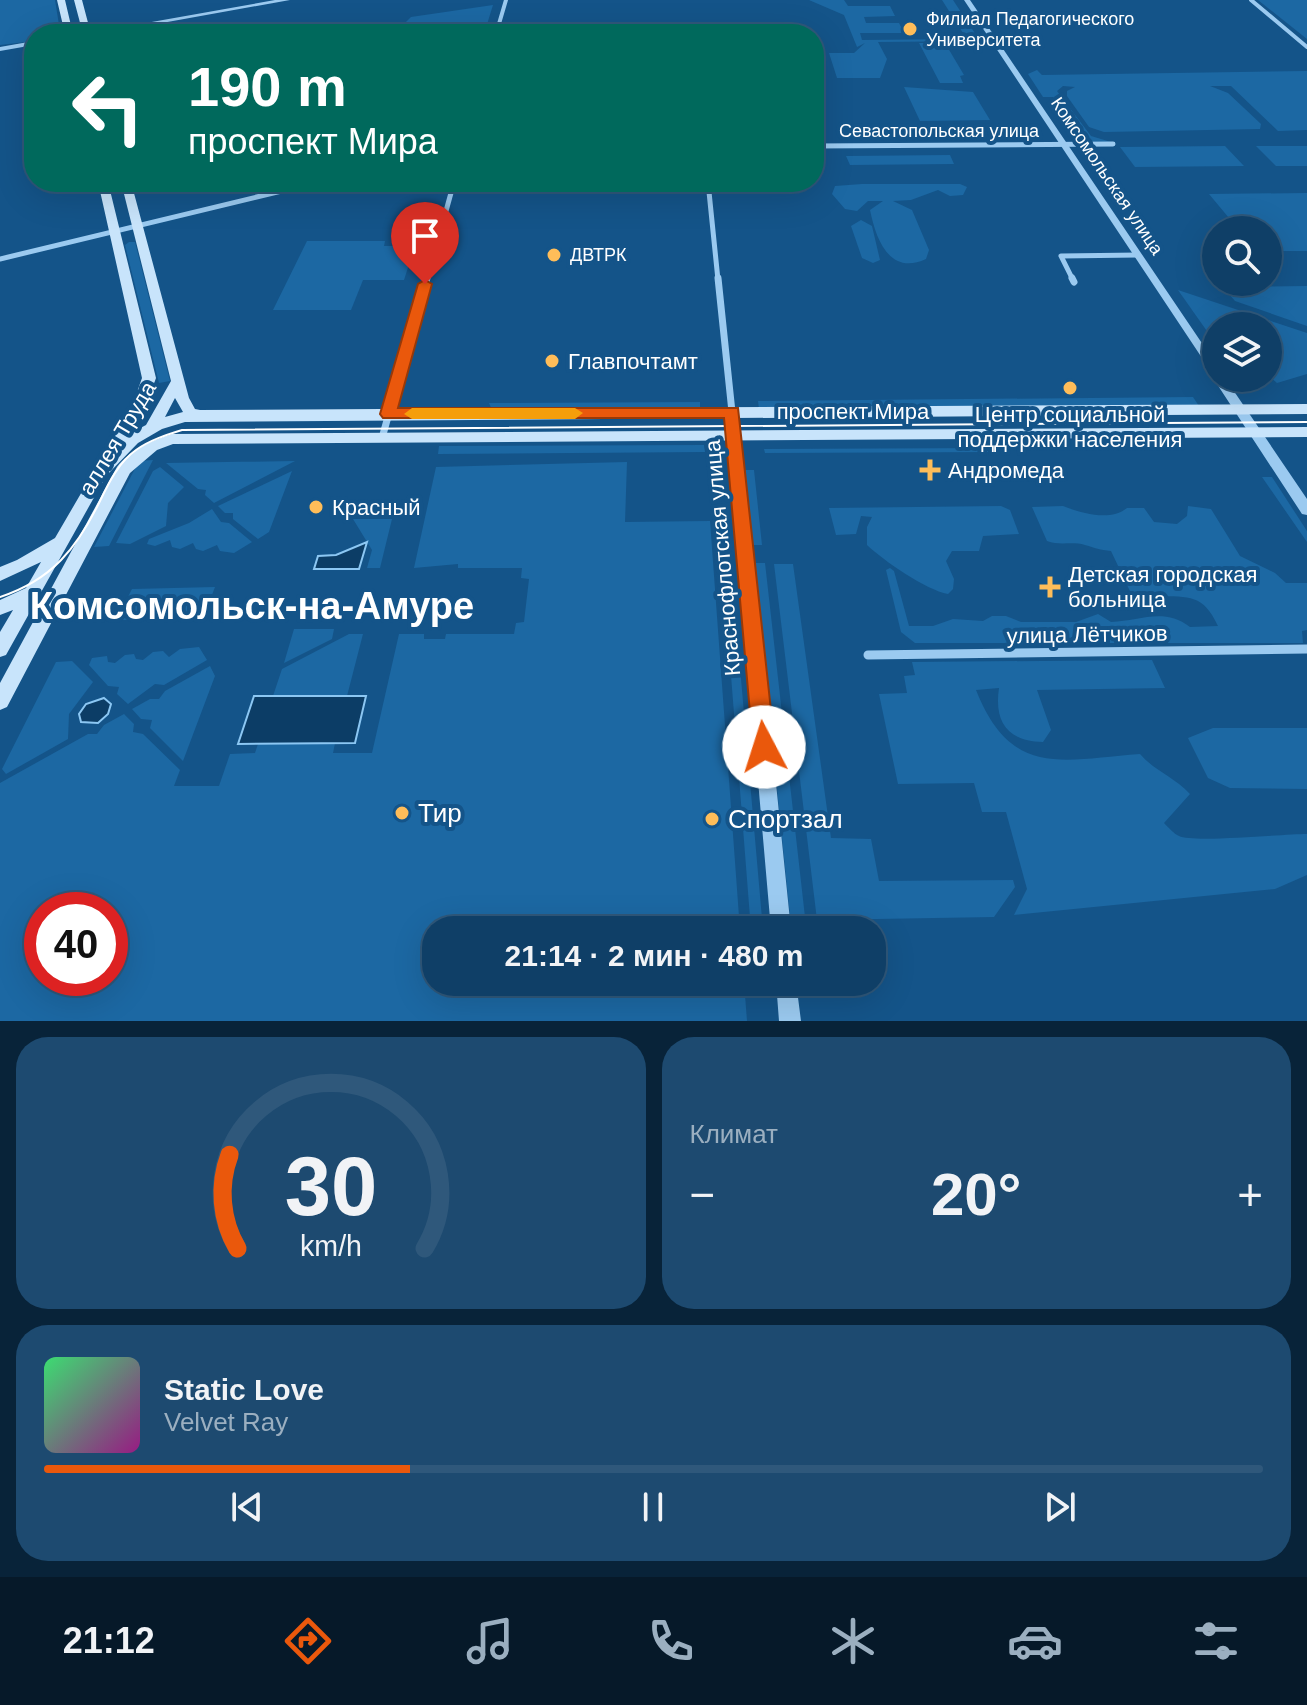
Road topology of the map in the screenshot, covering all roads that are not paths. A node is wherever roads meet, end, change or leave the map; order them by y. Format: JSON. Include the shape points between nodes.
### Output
{"nodes":[{"id":1,"x":61,"y":0,"type":"edge"},
{"id":2,"x":78,"y":0,"type":"edge"},
{"id":3,"x":287,"y":0,"type":"edge"},
{"id":4,"x":506,"y":0,"type":"edge"},
{"id":5,"x":967,"y":0,"type":"edge"},
{"id":6,"x":1251,"y":0,"type":"edge"},
{"id":7,"x":67,"y":24,"type":"edge"},
{"id":8,"x":84,"y":24,"type":"edge"},
{"id":9,"x":146,"y":24,"type":"edge"},
{"id":10,"x":499,"y":24,"type":"edge"},
{"id":11,"x":24,"y":45,"type":"edge"},
{"id":12,"x":1307,"y":47,"type":"edge"},
{"id":13,"x":0,"y":49,"type":"edge"},
{"id":14,"x":1064,"y":144,"type":"junction"},
{"id":15,"x":1113,"y":144,"type":"dead end"},
{"id":16,"x":824,"y":146,"type":"edge"},
{"id":17,"x":105,"y":192,"type":"edge"},
{"id":18,"x":128,"y":192,"type":"edge"},
{"id":19,"x":278,"y":192,"type":"edge"},
{"id":20,"x":451,"y":192,"type":"edge"},
{"id":21,"x":709,"y":192,"type":"edge"},
{"id":22,"x":137,"y":226,"type":"junction"},
{"id":23,"x":115,"y":231,"type":"junction"},
{"id":24,"x":1138,"y":255,"type":"junction"},
{"id":25,"x":0,"y":259,"type":"edge"},
{"id":26,"x":1074,"y":282,"type":"dead end"},
{"id":27,"x":1202,"y":352,"type":"edge"},
{"id":28,"x":178,"y":381,"type":"junction"},
{"id":29,"x":1228,"y":392,"type":"edge"},
{"id":30,"x":1240,"y":409,"type":"junction"},
{"id":31,"x":1307,"y":409,"type":"edge"},
{"id":32,"x":732,"y":412,"type":"junction"},
{"id":33,"x":389,"y":414,"type":"junction"},
{"id":34,"x":201,"y":415,"type":"junction"},
{"id":35,"x":153,"y":425,"type":"junction"},
{"id":36,"x":1307,"y":432,"type":"edge"},
{"id":37,"x":1256,"y":433,"type":"junction"},
{"id":38,"x":734,"y":436,"type":"junction"},
{"id":39,"x":382,"y":438,"type":"junction"},
{"id":40,"x":122,"y":471,"type":"junction"},
{"id":41,"x":101,"y":472,"type":"junction"},
{"id":42,"x":1307,"y":510,"type":"edge"},
{"id":43,"x":67,"y":530,"type":"junction"},
{"id":44,"x":77,"y":558,"type":"junction"},
{"id":45,"x":0,"y":574,"type":"edge"},
{"id":46,"x":31,"y":594,"type":"junction"},
{"id":47,"x":0,"y":608,"type":"edge"},
{"id":48,"x":0,"y":649,"type":"edge"},
{"id":49,"x":1307,"y":649,"type":"edge"},
{"id":50,"x":868,"y":655,"type":"dead end"},
{"id":51,"x":0,"y":701,"type":"edge"},
{"id":52,"x":780,"y":916,"type":"edge"},
{"id":53,"x":787,"y":996,"type":"edge"},
{"id":54,"x":790,"y":1021,"type":"edge"}],
"edges":[{"from":1,"to":7,"type":"main road"},
{"from":2,"to":8,"type":"main road"},
{"from":3,"to":9,"type":"street"},
{"from":4,"to":10,"type":"street"},
{"from":5,"to":14,"type":"street","name":"Комсомольская улица"},
{"from":6,"to":12,"type":"street"},
{"from":11,"to":13,"type":"street"},
{"from":14,"to":15,"type":"street","name":"Севастопольская улица"},
{"from":14,"to":16,"type":"street","name":"Севастопольская улица"},
{"from":14,"to":24,"type":"street","name":"Комсомольская улица"},
{"from":17,"to":23,"type":"main road","name":"аллея Труда"},
{"from":18,"to":22,"type":"main road","name":"аллея Труда"},
{"from":19,"to":22,"type":"street"},
{"from":20,"to":33,"type":"street"},
{"from":21,"to":32,"type":"street","name":"Краснофлотская улица"},
{"from":22,"to":23,"type":"street"},
{"from":22,"to":28,"type":"main road","name":"аллея Труда"},
{"from":23,"to":25,"type":"street"},
{"from":23,"to":41,"type":"main road","name":"аллея Труда","via":[[149,378],[138,409]]},
{"from":24,"to":26,"type":"street","via":[[1061,256]]},
{"from":24,"to":27,"type":"street","name":"Комсомольская улица"},
{"from":28,"to":34,"type":"main road","via":[[186,408]]},
{"from":28,"to":35,"type":"main road","name":"аллея Труда"},
{"from":29,"to":30,"type":"street"},
{"from":30,"to":31,"type":"main road","name":"проспект Мира"},
{"from":30,"to":32,"type":"main road","name":"проспект Мира"},
{"from":30,"to":37,"type":"street"},
{"from":32,"to":33,"type":"main road","name":"проспект Мира"},
{"from":32,"to":38,"type":"street","name":"Краснофлотская улица"},
{"from":33,"to":34,"type":"main road","name":"проспект Мира"},
{"from":33,"to":39,"type":"street"},
{"from":34,"to":35,"type":"main road","name":"проспект Мира"},
{"from":35,"to":40,"type":"main road","name":"аллея Труда"},
{"from":35,"to":41,"type":"main road","name":"проспект Мира","via":[[127,441]]},
{"from":36,"to":37,"type":"main road","name":"проспект Мира"},
{"from":37,"to":38,"type":"main road","name":"проспект Мира"},
{"from":37,"to":42,"type":"street"},
{"from":38,"to":39,"type":"main road","name":"проспект Мира"},
{"from":38,"to":52,"type":"street","name":"Краснофлотская улица"},
{"from":39,"to":40,"type":"main road","name":"проспект Мира","via":[[172,439],[152,446]]},
{"from":40,"to":44,"type":"main road","name":"аллея Труда"},
{"from":41,"to":43,"type":"main road","name":"аллея Труда"},
{"from":43,"to":45,"type":"main road","via":[[38,557]]},
{"from":43,"to":46,"type":"main road","name":"аллея Труда"},
{"from":44,"to":46,"type":"main road"},
{"from":44,"to":51,"type":"main road","name":"аллея Труда"},
{"from":46,"to":47,"type":"main road"},
{"from":46,"to":48,"type":"main road","name":"аллея Труда"},
{"from":49,"to":50,"type":"street","name":"улица Лётчиков"},
{"from":53,"to":54,"type":"street"}]}
